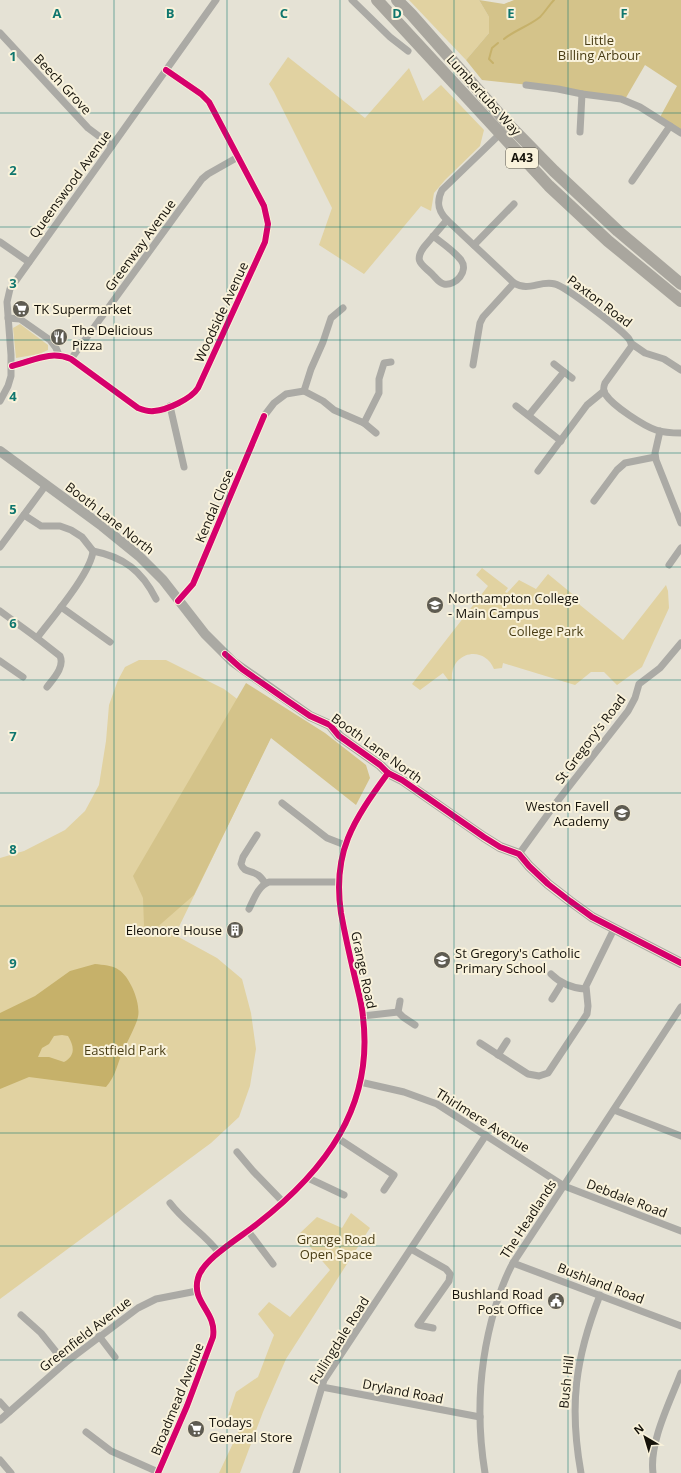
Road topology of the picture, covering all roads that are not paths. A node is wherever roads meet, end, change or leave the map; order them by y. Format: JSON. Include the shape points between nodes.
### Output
{"nodes":[{"id":1,"x":216,"y":0,"type":"edge"},
{"id":2,"x":352,"y":0,"type":"edge"},
{"id":3,"x":377,"y":0,"type":"edge"},
{"id":4,"x":397,"y":0,"type":"edge"},
{"id":5,"x":402,"y":0,"type":"edge"},
{"id":6,"x":411,"y":14,"type":"junction"},
{"id":7,"x":0,"y":33,"type":"edge"},
{"id":8,"x":408,"y":51,"type":"dead end"},
{"id":9,"x":166,"y":70,"type":"junction"},
{"id":10,"x":526,"y":84,"type":"dead end"},
{"id":11,"x":582,"y":94,"type":"junction"},
{"id":12,"x":670,"y":126,"type":"junction"},
{"id":13,"x":580,"y":132,"type":"dead end"},
{"id":14,"x":681,"y":133,"type":"edge"},
{"id":15,"x":500,"y":134,"type":"junction"},
{"id":16,"x":112,"y":146,"type":"junction"},
{"id":17,"x":238,"y":157,"type":"junction"},
{"id":18,"x":632,"y":180,"type":"dead end"},
{"id":19,"x":514,"y":204,"type":"dead end"},
{"id":20,"x":447,"y":220,"type":"junction"},
{"id":21,"x":433,"y":236,"type":"junction"},
{"id":22,"x":0,"y":242,"type":"edge"},
{"id":23,"x":474,"y":245,"type":"junction"},
{"id":24,"x":29,"y":262,"type":"junction"},
{"id":25,"x":514,"y":283,"type":"junction"},
{"id":26,"x":681,"y":284,"type":"edge"},
{"id":27,"x":681,"y":301,"type":"edge"},
{"id":28,"x":343,"y":308,"type":"dead end"},
{"id":29,"x":8,"y":318,"type":"junction"},
{"id":30,"x":632,"y":344,"type":"junction"},
{"id":31,"x":59,"y":355,"type":"junction"},
{"id":32,"x":71,"y":359,"type":"junction"},
{"id":33,"x":391,"y":362,"type":"dead end"},
{"id":34,"x":554,"y":364,"type":"dead end"},
{"id":35,"x":473,"y":365,"type":"dead end"},
{"id":36,"x":12,"y":366,"type":"junction"},
{"id":37,"x":681,"y":370,"type":"edge"},
{"id":38,"x":564,"y":372,"type":"junction"},
{"id":39,"x":572,"y":378,"type":"dead end"},
{"id":40,"x":304,"y":391,"type":"junction"},
{"id":41,"x":604,"y":391,"type":"junction"},
{"id":42,"x":0,"y":401,"type":"edge"},
{"id":43,"x":170,"y":406,"type":"junction"},
{"id":44,"x":516,"y":406,"type":"dead end"},
{"id":45,"x":529,"y":415,"type":"junction"},
{"id":46,"x":364,"y":423,"type":"junction"},
{"id":47,"x":660,"y":431,"type":"junction"},
{"id":48,"x":376,"y":433,"type":"dead end"},
{"id":49,"x":681,"y":433,"type":"edge"},
{"id":50,"x":561,"y":441,"type":"junction"},
{"id":51,"x":0,"y":451,"type":"edge"},
{"id":52,"x":656,"y":456,"type":"junction"},
{"id":53,"x":184,"y":467,"type":"dead end"},
{"id":54,"x":538,"y":471,"type":"dead end"},
{"id":55,"x":46,"y":485,"type":"junction"},
{"id":56,"x":594,"y":501,"type":"dead end"},
{"id":57,"x":24,"y":515,"type":"junction"},
{"id":58,"x":681,"y":523,"type":"edge"},
{"id":59,"x":0,"y":547,"type":"edge"},
{"id":60,"x":681,"y":548,"type":"edge"},
{"id":61,"x":93,"y":551,"type":"junction"},
{"id":62,"x":669,"y":565,"type":"dead end"},
{"id":63,"x":156,"y":599,"type":"dead end"},
{"id":64,"x":178,"y":601,"type":"junction"},
{"id":65,"x":61,"y":607,"type":"junction"},
{"id":66,"x":0,"y":611,"type":"edge"},
{"id":67,"x":37,"y":638,"type":"junction"},
{"id":68,"x":110,"y":642,"type":"dead end"},
{"id":69,"x":681,"y":643,"type":"edge"},
{"id":70,"x":0,"y":661,"type":"edge"},
{"id":71,"x":22,"y":678,"type":"dead end"},
{"id":72,"x":47,"y":687,"type":"dead end"},
{"id":73,"x":388,"y":773,"type":"junction"},
{"id":74,"x":282,"y":803,"type":"dead end"},
{"id":75,"x":257,"y":835,"type":"dead end"},
{"id":76,"x":345,"y":845,"type":"junction"},
{"id":77,"x":520,"y":854,"type":"junction"},
{"id":78,"x":338,"y":882,"type":"junction"},
{"id":79,"x":265,"y":884,"type":"junction"},
{"id":80,"x":249,"y":909,"type":"dead end"},
{"id":81,"x":614,"y":929,"type":"junction"},
{"id":82,"x":681,"y":963,"type":"edge"},
{"id":83,"x":551,"y":974,"type":"dead end"},
{"id":84,"x":562,"y":983,"type":"junction"},
{"id":85,"x":585,"y":989,"type":"junction"},
{"id":86,"x":552,"y":999,"type":"dead end"},
{"id":87,"x":400,"y":1001,"type":"dead end"},
{"id":88,"x":681,"y":1007,"type":"edge"},
{"id":89,"x":398,"y":1012,"type":"junction"},
{"id":90,"x":363,"y":1016,"type":"junction"},
{"id":91,"x":415,"y":1025,"type":"dead end"},
{"id":92,"x":507,"y":1041,"type":"dead end"},
{"id":93,"x":480,"y":1043,"type":"dead end"},
{"id":94,"x":498,"y":1055,"type":"junction"},
{"id":95,"x":360,"y":1082,"type":"junction"},
{"id":96,"x":614,"y":1110,"type":"junction"},
{"id":97,"x":486,"y":1135,"type":"junction"},
{"id":98,"x":681,"y":1136,"type":"edge"},
{"id":99,"x":339,"y":1139,"type":"junction"},
{"id":100,"x":237,"y":1152,"type":"dead end"},
{"id":101,"x":308,"y":1178,"type":"junction"},
{"id":102,"x":564,"y":1186,"type":"junction"},
{"id":103,"x":384,"y":1190,"type":"dead end"},
{"id":104,"x":344,"y":1195,"type":"dead end"},
{"id":105,"x":284,"y":1202,"type":"junction"},
{"id":106,"x":170,"y":1203,"type":"dead end"},
{"id":107,"x":248,"y":1231,"type":"junction"},
{"id":108,"x":681,"y":1231,"type":"edge"},
{"id":109,"x":411,"y":1249,"type":"junction"},
{"id":110,"x":219,"y":1253,"type":"junction"},
{"id":111,"x":513,"y":1263,"type":"junction"},
{"id":112,"x":273,"y":1264,"type":"dead end"},
{"id":113,"x":197,"y":1291,"type":"junction"},
{"id":114,"x":600,"y":1295,"type":"junction"},
{"id":115,"x":21,"y":1315,"type":"dead end"},
{"id":116,"x":681,"y":1326,"type":"edge"},
{"id":117,"x":433,"y":1328,"type":"dead end"},
{"id":118,"x":99,"y":1336,"type":"junction"},
{"id":119,"x":115,"y":1357,"type":"dead end"},
{"id":120,"x":65,"y":1363,"type":"junction"},
{"id":121,"x":681,"y":1373,"type":"edge"},
{"id":122,"x":322,"y":1387,"type":"junction"},
{"id":123,"x":0,"y":1402,"type":"edge"},
{"id":124,"x":9,"y":1412,"type":"junction"},
{"id":125,"x":480,"y":1417,"type":"junction"},
{"id":126,"x":0,"y":1420,"type":"edge"},
{"id":127,"x":86,"y":1432,"type":"dead end"},
{"id":128,"x":0,"y":1460,"type":"edge"},
{"id":129,"x":11,"y":1473,"type":"edge"},
{"id":130,"x":158,"y":1473,"type":"edge"},
{"id":131,"x":296,"y":1473,"type":"edge"},
{"id":132,"x":485,"y":1473,"type":"edge"},
{"id":133,"x":581,"y":1473,"type":"edge"},
{"id":134,"x":653,"y":1473,"type":"edge"}],
"edges":[{"from":1,"to":9,"type":"street","name":"Queenswood Avenue"},
{"from":2,"to":8,"type":"street"},
{"from":3,"to":15,"type":"highway","name":"Lumbertubs Way","number":"A43"},
{"from":4,"to":6,"type":"highway","name":"Lumbertubs Way","number":"A43"},
{"from":5,"to":6,"type":"street"},
{"from":6,"to":26,"type":"highway","name":"Lumbertubs Way","number":"A43","via":[[509,124],[554,170],[618,231]]},
{"from":7,"to":16,"type":"street","name":"Beech Grove","via":[[85,125]]},
{"from":9,"to":16,"type":"street","name":"Queenswood Avenue"},
{"from":9,"to":17,"type":"street","name":"Woodside Avenue","via":[[209,102]]},
{"from":10,"to":11,"type":"street"},
{"from":11,"to":12,"type":"street","via":[[621,100],[640,107]]},
{"from":11,"to":13,"type":"street"},
{"from":12,"to":14,"type":"street"},
{"from":12,"to":18,"type":"street"},
{"from":15,"to":20,"type":"street","via":[[442,190],[438,204],[440,212]]},
{"from":15,"to":27,"type":"highway","name":"Lumbertubs Way","number":"A43","via":[[578,214]]},
{"from":16,"to":24,"type":"street","name":"Queenswood Avenue"},
{"from":17,"to":32,"type":"street","name":"Greenway Avenue","via":[[202,179]]},
{"from":17,"to":43,"type":"street","name":"Woodside Avenue","via":[[264,206],[268,224],[267,236],[198,388],[192,395]]},
{"from":19,"to":23,"type":"street"},
{"from":20,"to":21,"type":"street"},
{"from":20,"to":23,"type":"street"},
{"from":21,"to":21,"type":"street","via":[[421,251],[420,262],[439,281],[445,284],[452,283],[463,273],[463,262]]},
{"from":22,"to":24,"type":"street"},
{"from":23,"to":25,"type":"street"},
{"from":24,"to":29,"type":"street","name":"Queenswood Avenue","via":[[8,293]]},
{"from":25,"to":30,"type":"street","name":"Paxton Road","via":[[528,287],[549,283],[559,285],[604,318]]},
{"from":25,"to":35,"type":"street","via":[[480,323]]},
{"from":28,"to":40,"type":"street","via":[[331,318],[310,369]]},
{"from":29,"to":31,"type":"street","via":[[20,319],[43,335],[54,343]]},
{"from":29,"to":36,"type":"street","name":"Queenswood Avenue"},
{"from":30,"to":37,"type":"street"},
{"from":30,"to":41,"type":"street","name":"Paxton Road","via":[[604,384]]},
{"from":31,"to":32,"type":"street","name":"Woodside Avenue"},
{"from":31,"to":36,"type":"street","name":"Woodside Avenue","via":[[41,357]]},
{"from":32,"to":43,"type":"street","name":"Woodside Avenue","via":[[138,408],[155,411]]},
{"from":33,"to":46,"type":"street","via":[[384,363],[379,379],[379,392]]},
{"from":34,"to":38,"type":"street"},
{"from":36,"to":42,"type":"street","name":"Queenswood Avenue","via":[[10,382]]},
{"from":38,"to":39,"type":"street"},
{"from":38,"to":45,"type":"street"},
{"from":40,"to":46,"type":"street","via":[[323,400],[334,410]]},
{"from":40,"to":64,"type":"street","name":"Kendal Close","via":[[286,394],[274,403],[264,416],[193,584]]},
{"from":41,"to":47,"type":"street","via":[[610,400],[635,419]]},
{"from":41,"to":50,"type":"street","via":[[587,405]]},
{"from":43,"to":53,"type":"street"},
{"from":44,"to":45,"type":"street"},
{"from":45,"to":50,"type":"street"},
{"from":46,"to":48,"type":"street"},
{"from":47,"to":49,"type":"street"},
{"from":47,"to":52,"type":"street"},
{"from":50,"to":54,"type":"street"},
{"from":51,"to":55,"type":"street","name":"Booth Lane North"},
{"from":52,"to":56,"type":"street","via":[[625,463]]},
{"from":52,"to":58,"type":"street"},
{"from":55,"to":57,"type":"street"},
{"from":55,"to":64,"type":"street","name":"Booth Lane North","via":[[139,556],[163,580]]},
{"from":57,"to":59,"type":"street"},
{"from":57,"to":61,"type":"street","via":[[41,526],[60,526],[71,530],[82,537]]},
{"from":60,"to":62,"type":"street"},
{"from":61,"to":63,"type":"street","via":[[114,556],[138,573]]},
{"from":61,"to":65,"type":"street","via":[[87,570]]},
{"from":64,"to":73,"type":"street","name":"Booth Lane North","via":[[205,634],[233,662],[310,716],[330,725],[339,736]]},
{"from":65,"to":67,"type":"street"},
{"from":65,"to":68,"type":"street"},
{"from":66,"to":67,"type":"street"},
{"from":67,"to":72,"type":"street","via":[[62,659],[61,666]]},
{"from":69,"to":77,"type":"street","name":"St Gregory's Road","via":[[660,668],[639,684],[628,711],[556,803]]},
{"from":70,"to":71,"type":"street"},
{"from":73,"to":76,"type":"street","name":"Grange Road","via":[[357,817]]},
{"from":73,"to":77,"type":"street","name":"Booth Lane North","via":[[500,847]]},
{"from":74,"to":76,"type":"street","via":[[327,838]]},
{"from":75,"to":79,"type":"street","via":[[241,864],[246,871],[259,876]]},
{"from":76,"to":78,"type":"street","name":"Grange Road"},
{"from":77,"to":81,"type":"street","via":[[529,866],[570,901]]},
{"from":78,"to":79,"type":"street","via":[[274,881]]},
{"from":78,"to":90,"type":"street","name":"Grange Road","via":[[341,914]]},
{"from":79,"to":80,"type":"street","via":[[259,889]]},
{"from":81,"to":82,"type":"street"},
{"from":81,"to":85,"type":"street"},
{"from":83,"to":84,"type":"street"},
{"from":84,"to":85,"type":"street","via":[[573,988]]},
{"from":84,"to":86,"type":"street"},
{"from":85,"to":94,"type":"street","via":[[587,1014],[548,1073],[534,1076]]},
{"from":87,"to":89,"type":"street"},
{"from":88,"to":96,"type":"street","name":"The Headlands"},
{"from":89,"to":90,"type":"street"},
{"from":89,"to":91,"type":"street"},
{"from":90,"to":95,"type":"street","name":"Grange Road","via":[[364,1055]]},
{"from":92,"to":94,"type":"street"},
{"from":93,"to":94,"type":"street"},
{"from":95,"to":97,"type":"street","name":"Thirlmere Avenue","via":[[427,1099]]},
{"from":95,"to":99,"type":"street","name":"Grange Road"},
{"from":96,"to":98,"type":"street"},
{"from":96,"to":102,"type":"street","name":"The Headlands"},
{"from":97,"to":102,"type":"street","name":"Thirlmere Avenue"},
{"from":97,"to":109,"type":"street","name":"Fullingdale Road"},
{"from":99,"to":101,"type":"street","name":"Grange Road"},
{"from":99,"to":103,"type":"street","via":[[394,1175]]},
{"from":100,"to":105,"type":"street"},
{"from":101,"to":104,"type":"street"},
{"from":101,"to":105,"type":"street","name":"Grange Road"},
{"from":102,"to":108,"type":"street","name":"Debdale Road"},
{"from":102,"to":111,"type":"street","name":"The Headlands"},
{"from":105,"to":107,"type":"street","name":"Grange Road"},
{"from":106,"to":110,"type":"street"},
{"from":107,"to":110,"type":"street","name":"Grange Road"},
{"from":107,"to":112,"type":"street"},
{"from":109,"to":117,"type":"street","via":[[446,1269],[450,1274],[449,1281],[418,1325]]},
{"from":109,"to":122,"type":"street","name":"Fullingdale Road","via":[[324,1380]]},
{"from":110,"to":113,"type":"street","name":"Grange Road","via":[[203,1267]]},
{"from":111,"to":114,"type":"street","name":"Bushland Road"},
{"from":111,"to":125,"type":"street","name":"The Headlands","via":[[502,1286],[486,1344],[481,1379]]},
{"from":113,"to":118,"type":"street","name":"Greenfield Avenue","via":[[168,1296],[144,1304]]},
{"from":113,"to":130,"type":"street","name":"Broadmead Avenue","via":[[212,1319],[214,1327],[211,1343]]},
{"from":114,"to":116,"type":"street","name":"Bushland Road"},
{"from":114,"to":133,"type":"street","name":"Bush Hill","via":[[584,1338],[576,1377],[574,1410]]},
{"from":115,"to":120,"type":"street"},
{"from":118,"to":119,"type":"street"},
{"from":118,"to":120,"type":"street","name":"Greenfield Avenue"},
{"from":120,"to":124,"type":"street","name":"Greenfield Avenue"},
{"from":121,"to":134,"type":"street","via":[[658,1433],[653,1451]]},
{"from":122,"to":125,"type":"street","name":"Dryland Road"},
{"from":122,"to":131,"type":"street","name":"Fullingdale Road"},
{"from":123,"to":124,"type":"street"},
{"from":124,"to":126,"type":"street","name":"Greenfield Avenue"},
{"from":125,"to":132,"type":"street","name":"The Headlands"},
{"from":127,"to":130,"type":"street","via":[[110,1451]]},
{"from":128,"to":129,"type":"street"}]}
